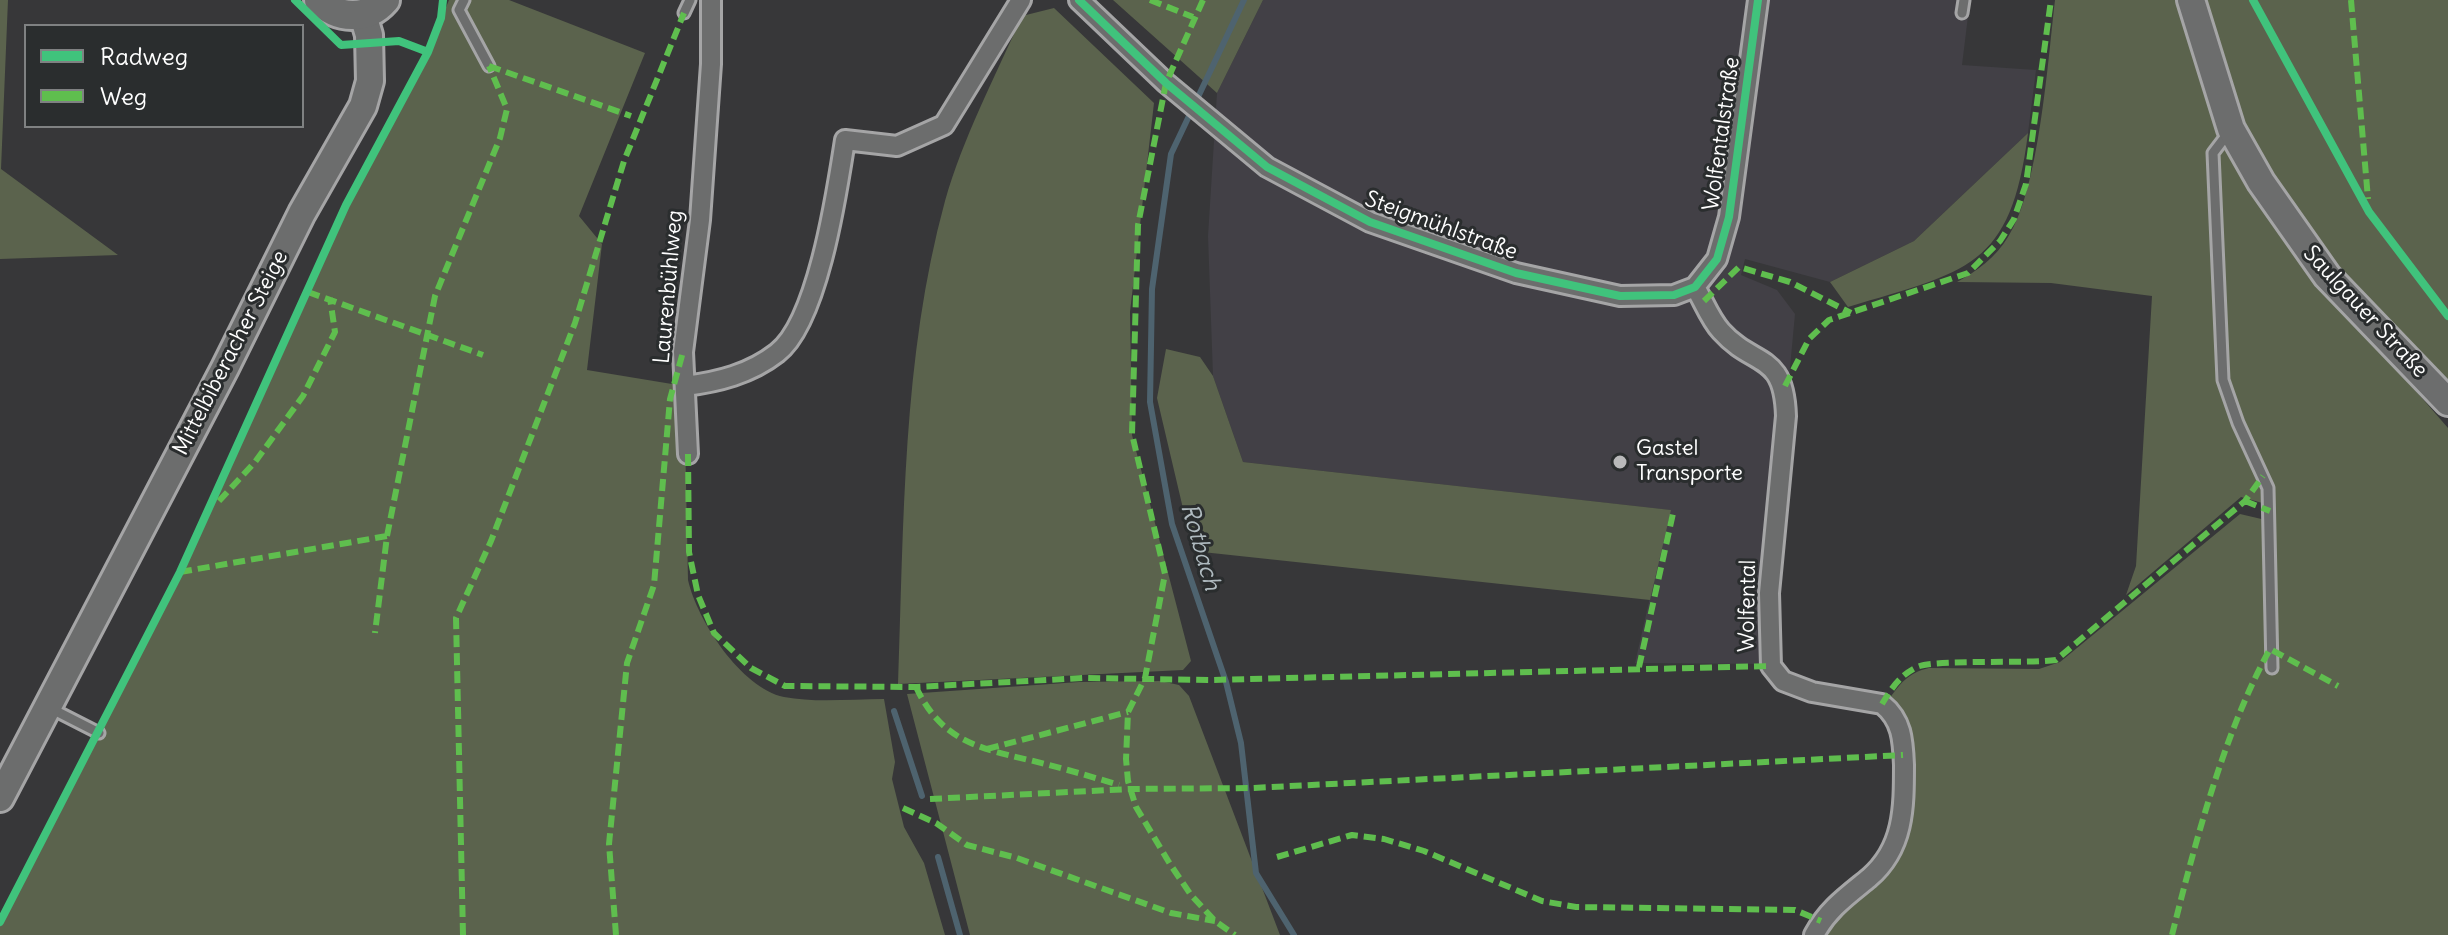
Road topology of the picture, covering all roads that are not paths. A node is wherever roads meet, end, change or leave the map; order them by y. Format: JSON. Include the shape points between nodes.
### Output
{"nodes":[{"id":1,"x":319,"y":0,"type":"edge"},
{"id":2,"x":464,"y":0,"type":"edge"},
{"id":3,"x":690,"y":0,"type":"edge"},
{"id":4,"x":711,"y":0,"type":"edge"},
{"id":5,"x":1021,"y":0,"type":"edge"},
{"id":6,"x":1079,"y":0,"type":"edge"},
{"id":7,"x":1758,"y":0,"type":"edge"},
{"id":8,"x":1964,"y":0,"type":"edge"},
{"id":9,"x":2191,"y":0,"type":"edge"},
{"id":10,"x":374,"y":7,"type":"edge"},
{"id":11,"x":684,"y":13,"type":"dead end"},
{"id":12,"x":1962,"y":13,"type":"dead end"},
{"id":13,"x":489,"y":66,"type":"dead end"},
{"id":14,"x":2231,"y":129,"type":"junction"},
{"id":15,"x":1695,"y":287,"type":"junction"},
{"id":16,"x":685,"y":386,"type":"junction"},
{"id":17,"x":2448,"y":402,"type":"edge"},
{"id":18,"x":688,"y":454,"type":"dead end"},
{"id":19,"x":2272,"y":668,"type":"dead end"},
{"id":20,"x":54,"y":696,"type":"junction"},
{"id":21,"x":99,"y":733,"type":"dead end"},
{"id":22,"x":0,"y":798,"type":"edge"},
{"id":23,"x":1814,"y":935,"type":"edge"}],
"edges":[{"from":1,"to":10,"type":"main road","via":[[337,13]]},
{"from":2,"to":13,"type":"lane","via":[[459,10]]},
{"from":3,"to":11,"type":"lane"},
{"from":4,"to":16,"type":"street","name":"Laurenbühlweg","via":[[710,80],[683,352]]},
{"from":5,"to":16,"type":"street","name":"Laurenbühlweg","via":[[944,125],[897,146],[845,140],[832,220],[803,317],[779,352],[744,372]]},
{"from":6,"to":15,"type":"street","name":"Steigmühlstraße","via":[[1166,83],[1267,167],[1370,222],[1516,273],[1620,296],[1674,295]]},
{"from":7,"to":15,"type":"street","name":"Wolfentalstraße","via":[[1729,217],[1717,259]]},
{"from":8,"to":12,"type":"lane"},
{"from":9,"to":14,"type":"street","name":"Saulgauer Straße"},
{"from":10,"to":20,"type":"street","name":"Mittelbiberacher Steige","via":[[370,81],[363,106],[302,213]]},
{"from":14,"to":17,"type":"street","name":"Saulgauer Straße","via":[[2327,276]]},
{"from":14,"to":19,"type":"lane","via":[[2213,153],[2223,380],[2268,488]]},
{"from":15,"to":23,"type":"street","name":"Wolfental","via":[[1721,331],[1768,363],[1785,386],[1769,593],[1771,666],[1783,681],[1812,692],[1882,704],[1900,726],[1904,810],[1899,835],[1887,859],[1839,900]]},
{"from":16,"to":18,"type":"street"},
{"from":20,"to":21,"type":"lane"},
{"from":20,"to":22,"type":"street","name":"Mittelbiberacher Steige"}]}
